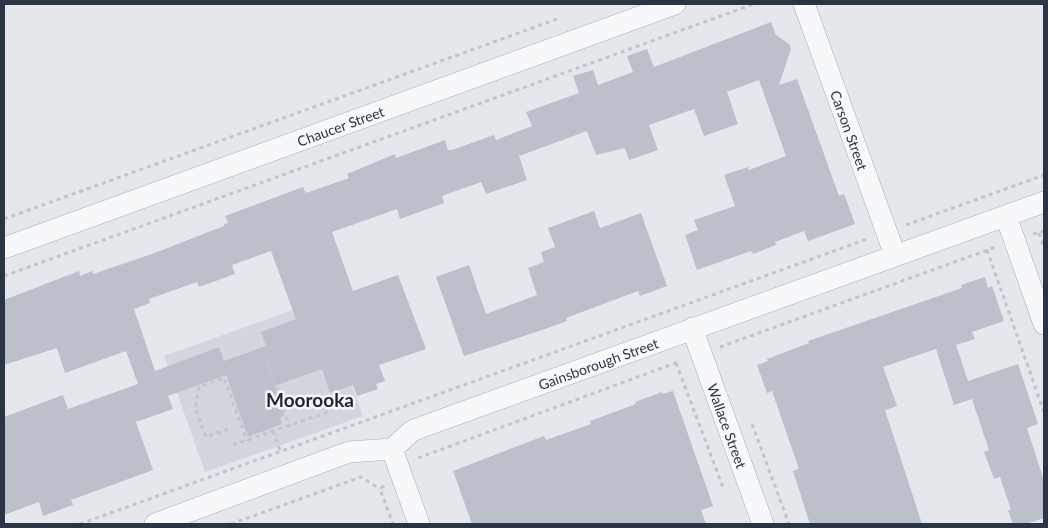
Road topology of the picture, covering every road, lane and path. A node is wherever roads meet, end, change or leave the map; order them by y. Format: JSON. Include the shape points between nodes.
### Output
{"nodes":[{"id":1,"x":675,"y":4,"type":"edge"},
{"id":2,"x":754,"y":4,"type":"edge"},
{"id":3,"x":804,"y":4,"type":"edge"},
{"id":4,"x":560,"y":18,"type":"dead end"},
{"id":5,"x":1044,"y":175,"type":"edge"},
{"id":6,"x":1044,"y":202,"type":"edge"},
{"id":7,"x":1006,"y":216,"type":"junction"},
{"id":8,"x":4,"y":219,"type":"edge"},
{"id":9,"x":905,"y":225,"type":"dead end"},
{"id":10,"x":1044,"y":231,"type":"edge"},
{"id":11,"x":1039,"y":233,"type":"junction"},
{"id":12,"x":1030,"y":234,"type":"dead end"},
{"id":13,"x":869,"y":238,"type":"dead end"},
{"id":14,"x":996,"y":246,"type":"dead end"},
{"id":15,"x":4,"y":248,"type":"edge"},
{"id":16,"x":1044,"y":248,"type":"edge"},
{"id":17,"x":987,"y":250,"type":"junction"},
{"id":18,"x":895,"y":255,"type":"junction"},
{"id":19,"x":4,"y":276,"type":"edge"},
{"id":20,"x":1044,"y":324,"type":"edge"},
{"id":21,"x":692,"y":328,"type":"junction"},
{"id":22,"x":712,"y":350,"type":"dead end"},
{"id":23,"x":689,"y":358,"type":"dead end"},
{"id":24,"x":676,"y":363,"type":"junction"},
{"id":25,"x":267,"y":364,"type":"dead end"},
{"id":26,"x":328,"y":412,"type":"dead end"},
{"id":27,"x":1044,"y":412,"type":"edge"},
{"id":28,"x":289,"y":426,"type":"junction"},
{"id":29,"x":228,"y":429,"type":"dead end"},
{"id":30,"x":273,"y":431,"type":"junction"},
{"id":31,"x":247,"y":441,"type":"junction"},
{"id":32,"x":233,"y":445,"type":"dead end"},
{"id":33,"x":392,"y":449,"type":"junction"},
{"id":34,"x":280,"y":452,"type":"junction"},
{"id":35,"x":283,"y":460,"type":"dead end"},
{"id":36,"x":418,"y":464,"type":"dead end"},
{"id":37,"x":389,"y":482,"type":"dead end"},
{"id":38,"x":380,"y":489,"type":"junction"},
{"id":39,"x":724,"y":490,"type":"dead end"},
{"id":40,"x":80,"y":524,"type":"edge"},
{"id":41,"x":156,"y":524,"type":"edge"},
{"id":42,"x":230,"y":524,"type":"edge"},
{"id":43,"x":392,"y":524,"type":"edge"},
{"id":44,"x":419,"y":524,"type":"edge"},
{"id":45,"x":763,"y":524,"type":"edge"}],
"edges":[{"from":1,"to":15,"type":"street","name":"Chaucer Street"},
{"from":2,"to":19,"type":"path"},
{"from":3,"to":18,"type":"street","name":"Carson Street"},
{"from":4,"to":8,"type":"path"},
{"from":5,"to":9,"type":"path"},
{"from":6,"to":7,"type":"street","name":"Gainsborough Street"},
{"from":7,"to":18,"type":"street","name":"Gainsborough Street"},
{"from":7,"to":20,"type":"street"},
{"from":10,"to":11,"type":"path"},
{"from":11,"to":12,"type":"path"},
{"from":11,"to":16,"type":"path"},
{"from":13,"to":34,"type":"path"},
{"from":14,"to":17,"type":"path"},
{"from":17,"to":22,"type":"path"},
{"from":17,"to":27,"type":"path"},
{"from":18,"to":21,"type":"street","name":"Gainsborough Street"},
{"from":21,"to":33,"type":"street","name":"Gainsborough Street","via":[[422,426]]},
{"from":21,"to":45,"type":"street","name":"Wallace Street"},
{"from":23,"to":24,"type":"path"},
{"from":24,"to":36,"type":"path","via":[[418,458]]},
{"from":24,"to":39,"type":"path"},
{"from":25,"to":28,"type":"path"},
{"from":26,"to":28,"type":"path"},
{"from":28,"to":30,"type":"path"},
{"from":29,"to":31,"type":"path","via":[[206,437],[195,408],[199,387],[224,378]]},
{"from":30,"to":31,"type":"path"},
{"from":30,"to":34,"type":"path"},
{"from":31,"to":32,"type":"path"},
{"from":33,"to":41,"type":"street","via":[[349,452]]},
{"from":33,"to":44,"type":"street"},
{"from":34,"to":35,"type":"path"},
{"from":34,"to":40,"type":"path"},
{"from":37,"to":38,"type":"path"},
{"from":38,"to":42,"type":"path","via":[[361,477]]},
{"from":38,"to":43,"type":"path"}]}
